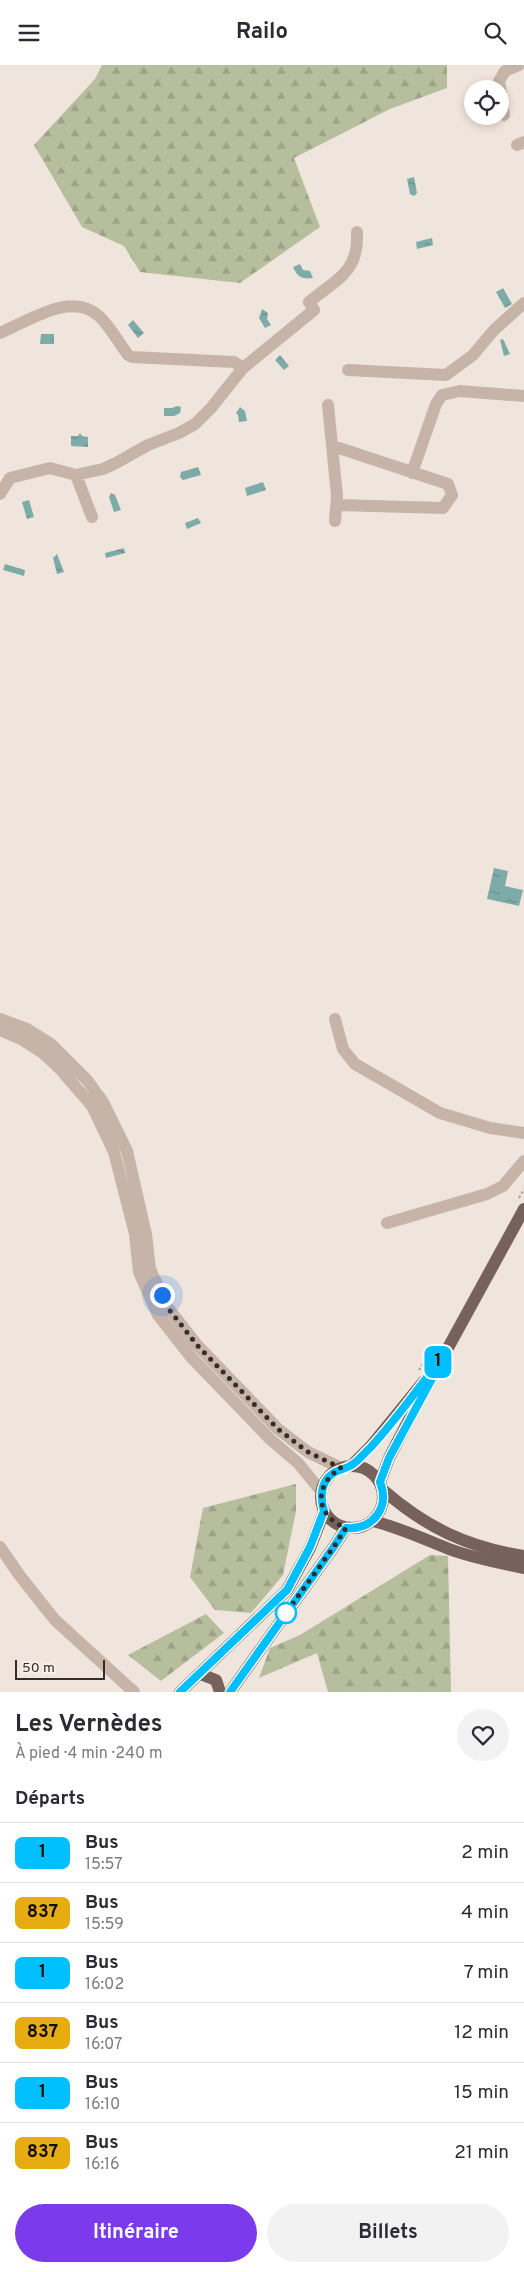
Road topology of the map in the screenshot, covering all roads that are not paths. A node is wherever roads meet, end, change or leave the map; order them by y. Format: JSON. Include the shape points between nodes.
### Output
{"nodes":[{"id":1,"x":519,"y":65,"type":"edge"},
{"id":2,"x":500,"y":80,"type":"edge"},
{"id":3,"x":357,"y":232,"type":"dead end"},
{"id":4,"x":524,"y":303,"type":"edge"},
{"id":5,"x":0,"y":333,"type":"edge"},
{"id":6,"x":243,"y":368,"type":"junction"},
{"id":7,"x":348,"y":370,"type":"dead end"},
{"id":8,"x":524,"y":396,"type":"edge"},
{"id":9,"x":328,"y":405,"type":"dead end"},
{"id":10,"x":332,"y":446,"type":"junction"},
{"id":11,"x":412,"y":473,"type":"junction"},
{"id":12,"x":76,"y":475,"type":"junction"},
{"id":13,"x":0,"y":493,"type":"edge"},
{"id":14,"x":336,"y":505,"type":"junction"},
{"id":15,"x":92,"y":517,"type":"dead end"},
{"id":16,"x":335,"y":521,"type":"dead end"},
{"id":17,"x":0,"y":1019,"type":"edge"},
{"id":18,"x":335,"y":1019,"type":"dead end"},
{"id":19,"x":0,"y":1030,"type":"edge"},
{"id":20,"x":524,"y":1133,"type":"edge"},
{"id":21,"x":524,"y":1161,"type":"edge"},
{"id":22,"x":520,"y":1207,"type":"edge"},
{"id":23,"x":387,"y":1223,"type":"dead end"},
{"id":24,"x":447,"y":1351,"type":"junction"},
{"id":25,"x":346,"y":1467,"type":"junction"},
{"id":26,"x":381,"y":1486,"type":"junction"},
{"id":27,"x":322,"y":1491,"type":"junction"},
{"id":28,"x":324,"y":1511,"type":"junction"},
{"id":29,"x":373,"y":1521,"type":"junction"},
{"id":30,"x":346,"y":1528,"type":"junction"},
{"id":31,"x":0,"y":1547,"type":"edge"},
{"id":32,"x":524,"y":1556,"type":"edge"},
{"id":33,"x":524,"y":1568,"type":"edge"},
{"id":34,"x":200,"y":1674,"type":"junction"},
{"id":35,"x":134,"y":1692,"type":"edge"},
{"id":36,"x":180,"y":1692,"type":"edge"},
{"id":37,"x":220,"y":1692,"type":"edge"},
{"id":38,"x":230,"y":1692,"type":"edge"}],
"edges":[{"from":1,"to":2,"type":"street","via":[[505,71]]},
{"from":3,"to":6,"type":"street","via":[[355,260],[347,271],[309,302],[314,310]]},
{"from":4,"to":7,"type":"street","via":[[494,330],[473,355],[446,375]]},
{"from":5,"to":6,"type":"street","via":[[56,308],[80,307],[100,316],[132,357],[234,362]]},
{"from":6,"to":12,"type":"street","via":[[195,424],[103,469]]},
{"from":8,"to":11,"type":"street","via":[[460,391],[442,395]]},
{"from":9,"to":10,"type":"street"},
{"from":10,"to":11,"type":"street"},
{"from":10,"to":14,"type":"street"},
{"from":11,"to":14,"type":"street","via":[[448,484],[452,495],[442,508]]},
{"from":12,"to":13,"type":"street","via":[[50,468],[10,478]]},
{"from":12,"to":15,"type":"street"},
{"from":14,"to":16,"type":"street"},
{"from":17,"to":25,"type":"street","via":[[27,1029],[51,1044],[87,1080],[103,1102],[127,1151],[146,1234],[150,1269],[168,1308],[197,1345],[278,1429],[308,1452]]},
{"from":18,"to":20,"type":"street","via":[[343,1049],[355,1064],[440,1113],[490,1128]]},
{"from":19,"to":27,"type":"street","via":[[43,1053],[92,1106],[114,1152],[135,1234],[139,1273],[158,1315],[191,1357]]},
{"from":21,"to":23,"type":"street","via":[[503,1186],[487,1194]]},
{"from":22,"to":24,"type":"main road"},
{"from":24,"to":25,"type":"main road","via":[[371,1446]]},
{"from":24,"to":26,"type":"main road","via":[[389,1458]]},
{"from":25,"to":26,"type":"main road","via":[[367,1470]]},
{"from":25,"to":27,"type":"main road","via":[[332,1474]]},
{"from":26,"to":29,"type":"main road","via":[[383,1501]]},
{"from":26,"to":32,"type":"main road","via":[[402,1507],[443,1533]]},
{"from":27,"to":28,"type":"main road"},
{"from":28,"to":30,"type":"main road","via":[[337,1525]]},
{"from":28,"to":34,"type":"main road","via":[[310,1547],[287,1590]]},
{"from":29,"to":30,"type":"main road","via":[[356,1528]]},
{"from":29,"to":33,"type":"main road","via":[[405,1530],[458,1552]]},
{"from":30,"to":38,"type":"main road"},
{"from":31,"to":35,"type":"street","via":[[54,1620]]},
{"from":34,"to":36,"type":"main road"},
{"from":34,"to":37,"type":"main road","via":[[216,1680]]}]}
